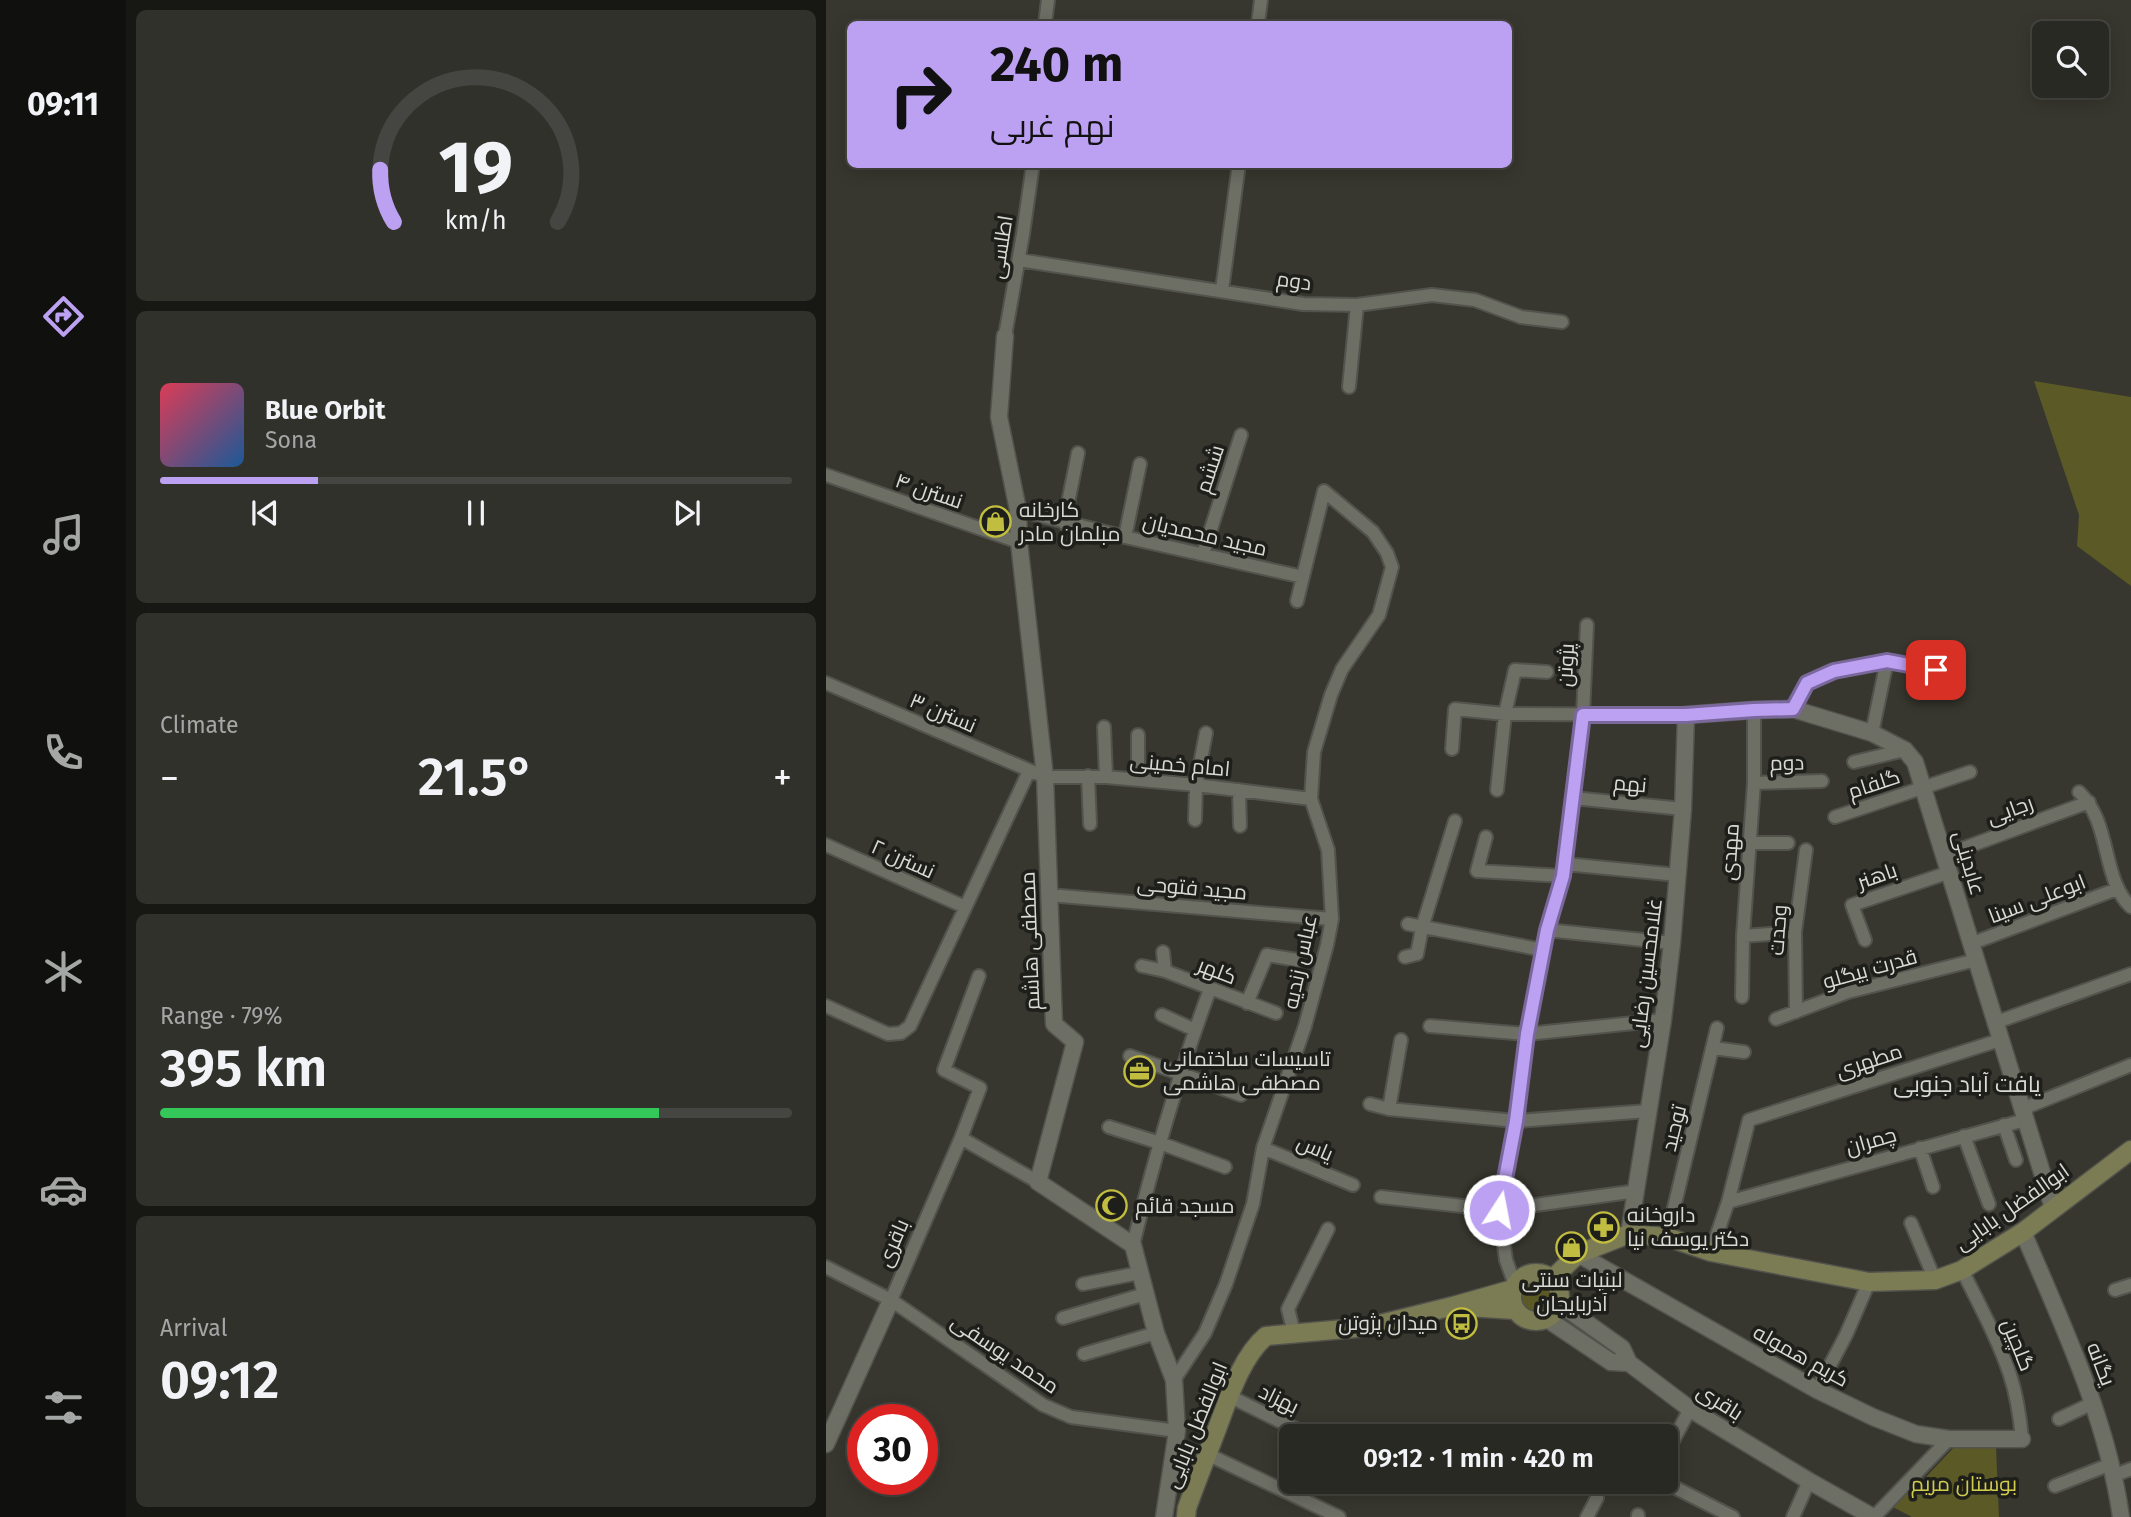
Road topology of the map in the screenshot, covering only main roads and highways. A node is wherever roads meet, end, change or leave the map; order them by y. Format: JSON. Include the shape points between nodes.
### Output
{"nodes":[{"id":1,"x":2131,"y":1150,"type":"edge"},
{"id":2,"x":1552,"y":1279,"type":"junction"},
{"id":3,"x":1514,"y":1287,"type":"junction"},
{"id":4,"x":1453,"y":1306,"type":"junction"},
{"id":5,"x":1515,"y":1310,"type":"junction"},
{"id":6,"x":1186,"y":1512,"type":"edge"}],
"edges":[{"from":1,"to":2,"type":"main road","name":"ابوالفضل بابایی","via":[[2023,1232],[1962,1270],[1935,1280],[1869,1282],[1712,1252],[1667,1237],[1629,1234],[1578,1254]]},
{"from":2,"to":3,"type":"main road","via":[[1533,1273]]},
{"from":2,"to":5,"type":"main road","via":[[1560,1304],[1547,1320],[1532,1321]]},
{"from":3,"to":4,"type":"main road","name":"ابوالفضل بابایی"},
{"from":3,"to":5,"type":"main road"},
{"from":4,"to":5,"type":"main road","name":"ابوالفضل بابایی"},
{"from":4,"to":6,"type":"main road","name":"ابوالفضل بابایی","via":[[1367,1327],[1266,1336],[1257,1343],[1229,1395]]}]}
